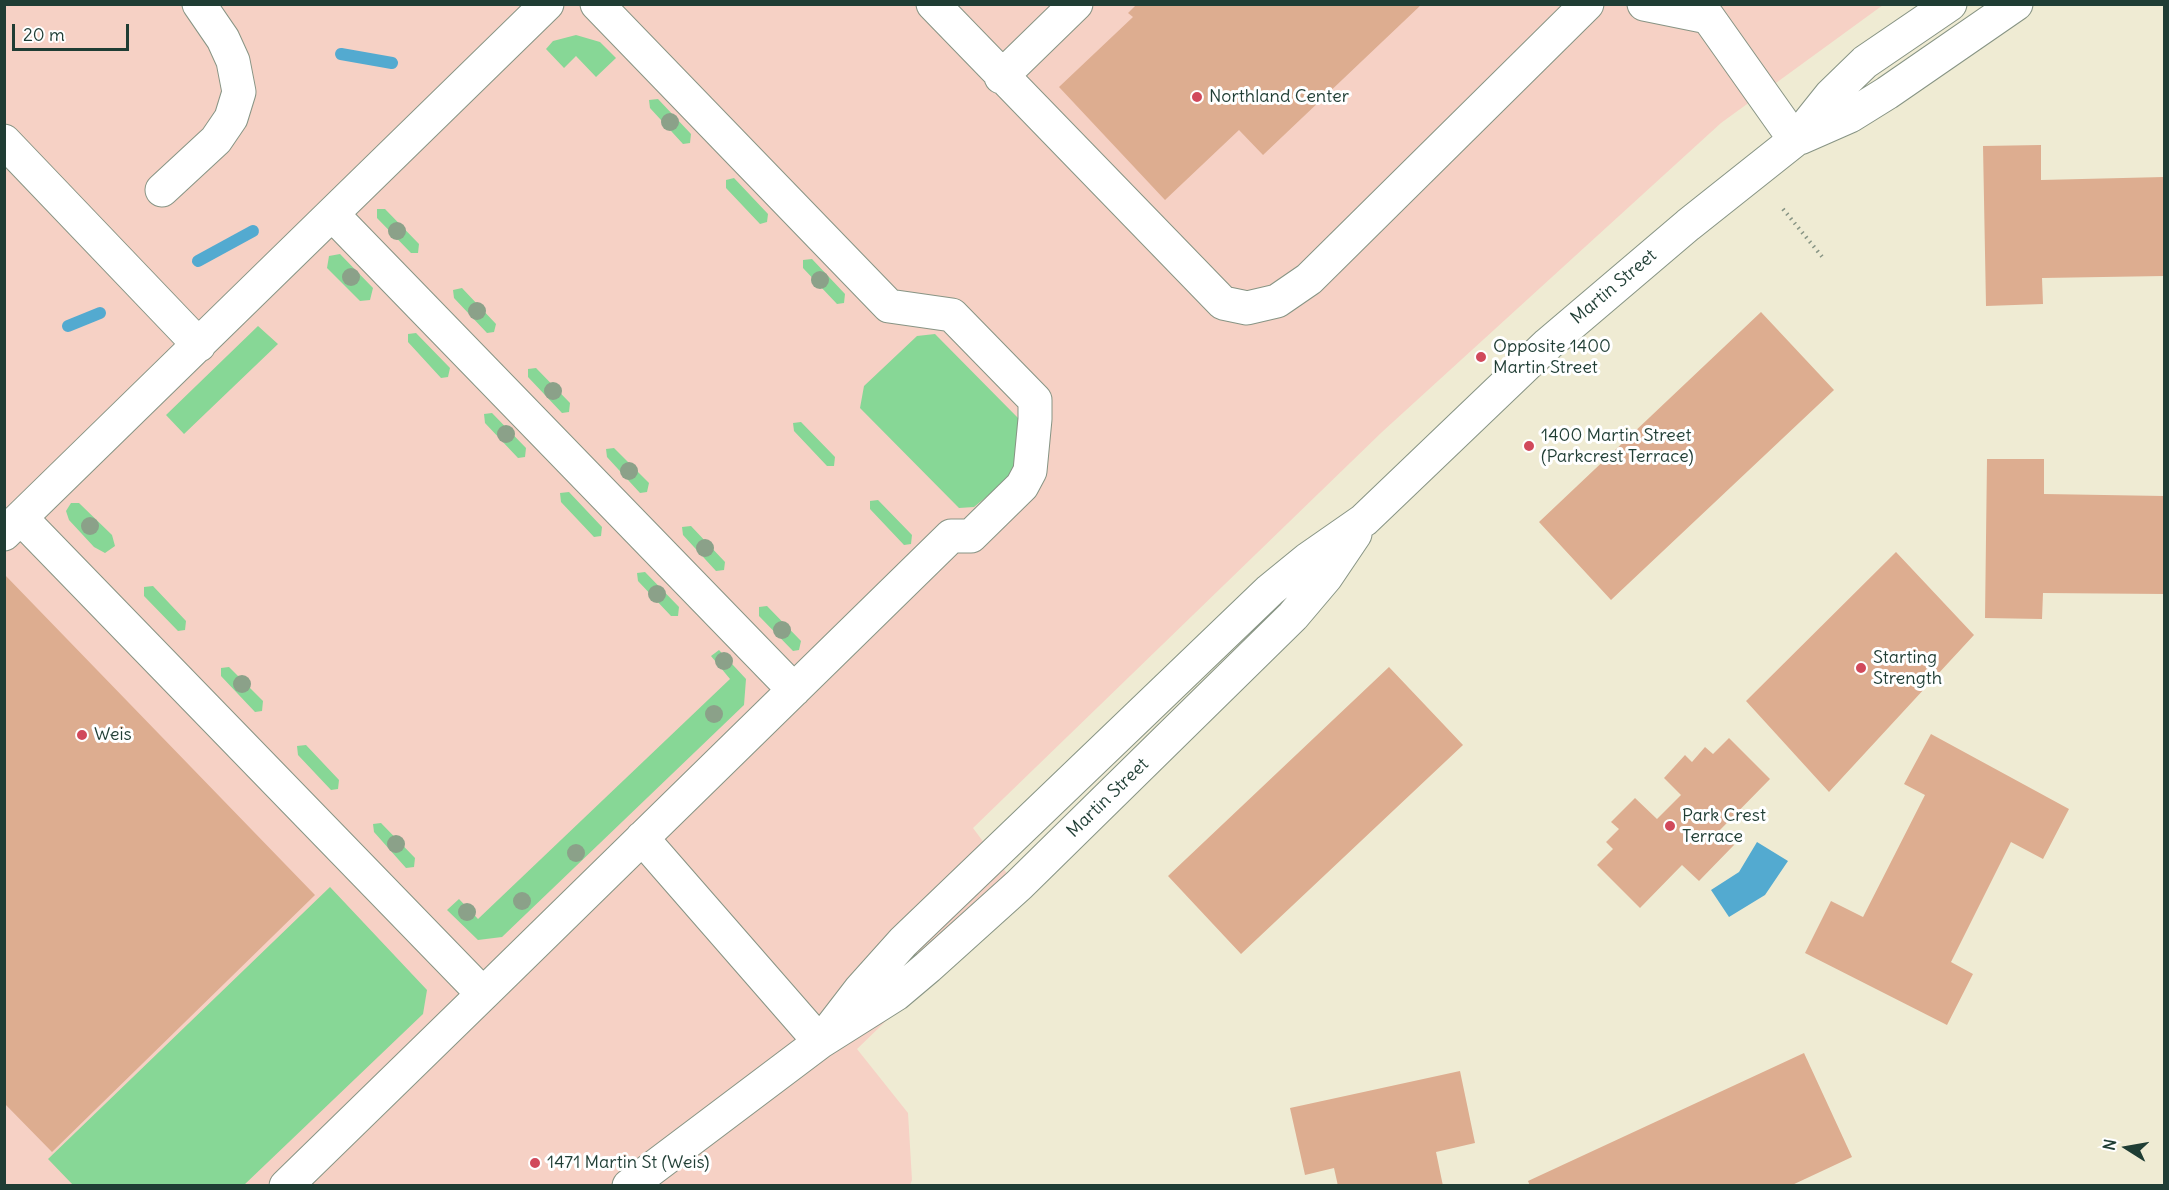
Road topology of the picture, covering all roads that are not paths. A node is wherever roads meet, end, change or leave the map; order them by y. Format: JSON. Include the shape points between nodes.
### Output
{"nodes":[{"id":1,"x":199,"y":4,"type":"edge"},
{"id":2,"x":547,"y":4,"type":"edge"},
{"id":3,"x":597,"y":4,"type":"edge"},
{"id":4,"x":933,"y":4,"type":"edge"},
{"id":5,"x":1076,"y":4,"type":"edge"},
{"id":6,"x":1587,"y":4,"type":"edge"},
{"id":7,"x":1644,"y":4,"type":"edge"},
{"id":8,"x":1950,"y":4,"type":"edge"},
{"id":9,"x":2016,"y":4,"type":"edge"},
{"id":10,"x":1714,"y":11,"type":"edge"},
{"id":11,"x":1001,"y":77,"type":"junction"},
{"id":12,"x":1796,"y":140,"type":"junction"},
{"id":13,"x":4,"y":141,"type":"edge"},
{"id":14,"x":162,"y":190,"type":"dead end"},
{"id":15,"x":332,"y":214,"type":"junction"},
{"id":16,"x":199,"y":345,"type":"junction"},
{"id":17,"x":13,"y":526,"type":"edge"},
{"id":18,"x":794,"y":690,"type":"junction"},
{"id":19,"x":642,"y":838,"type":"junction"},
{"id":20,"x":483,"y":994,"type":"junction"},
{"id":21,"x":820,"y":1042,"type":"junction"},
{"id":22,"x":286,"y":1185,"type":"edge"},
{"id":23,"x":629,"y":1185,"type":"edge"}],
"edges":[{"from":1,"to":14,"type":"street","via":[[224,39],[239,92],[231,118],[216,140]]},
{"from":2,"to":15,"type":"street"},
{"from":3,"to":18,"type":"street","via":[[889,306],[952,315],[1035,400],[1030,471],[1022,486],[971,536],[951,536]]},
{"from":4,"to":11,"type":"street"},
{"from":5,"to":11,"type":"street"},
{"from":6,"to":11,"type":"street","via":[[1309,279],[1276,301],[1255,307],[1222,303]]},
{"from":7,"to":10,"type":"street"},
{"from":8,"to":12,"type":"street","name":"Martin Street","via":[[1866,62],[1831,95]]},
{"from":9,"to":12,"type":"street","name":"Martin Street","via":[[1869,105]]},
{"from":10,"to":12,"type":"street"},
{"from":12,"to":21,"type":"street","name":"Martin Street","via":[[1548,344],[1364,520],[1270,590],[903,942]]},
{"from":13,"to":16,"type":"street"},
{"from":15,"to":16,"type":"street"},
{"from":15,"to":18,"type":"street"},
{"from":16,"to":17,"type":"street"},
{"from":17,"to":20,"type":"street"},
{"from":18,"to":19,"type":"street"},
{"from":19,"to":20,"type":"street"},
{"from":19,"to":21,"type":"street"},
{"from":20,"to":22,"type":"street"},
{"from":21,"to":23,"type":"street","name":"Martin Street"}]}
